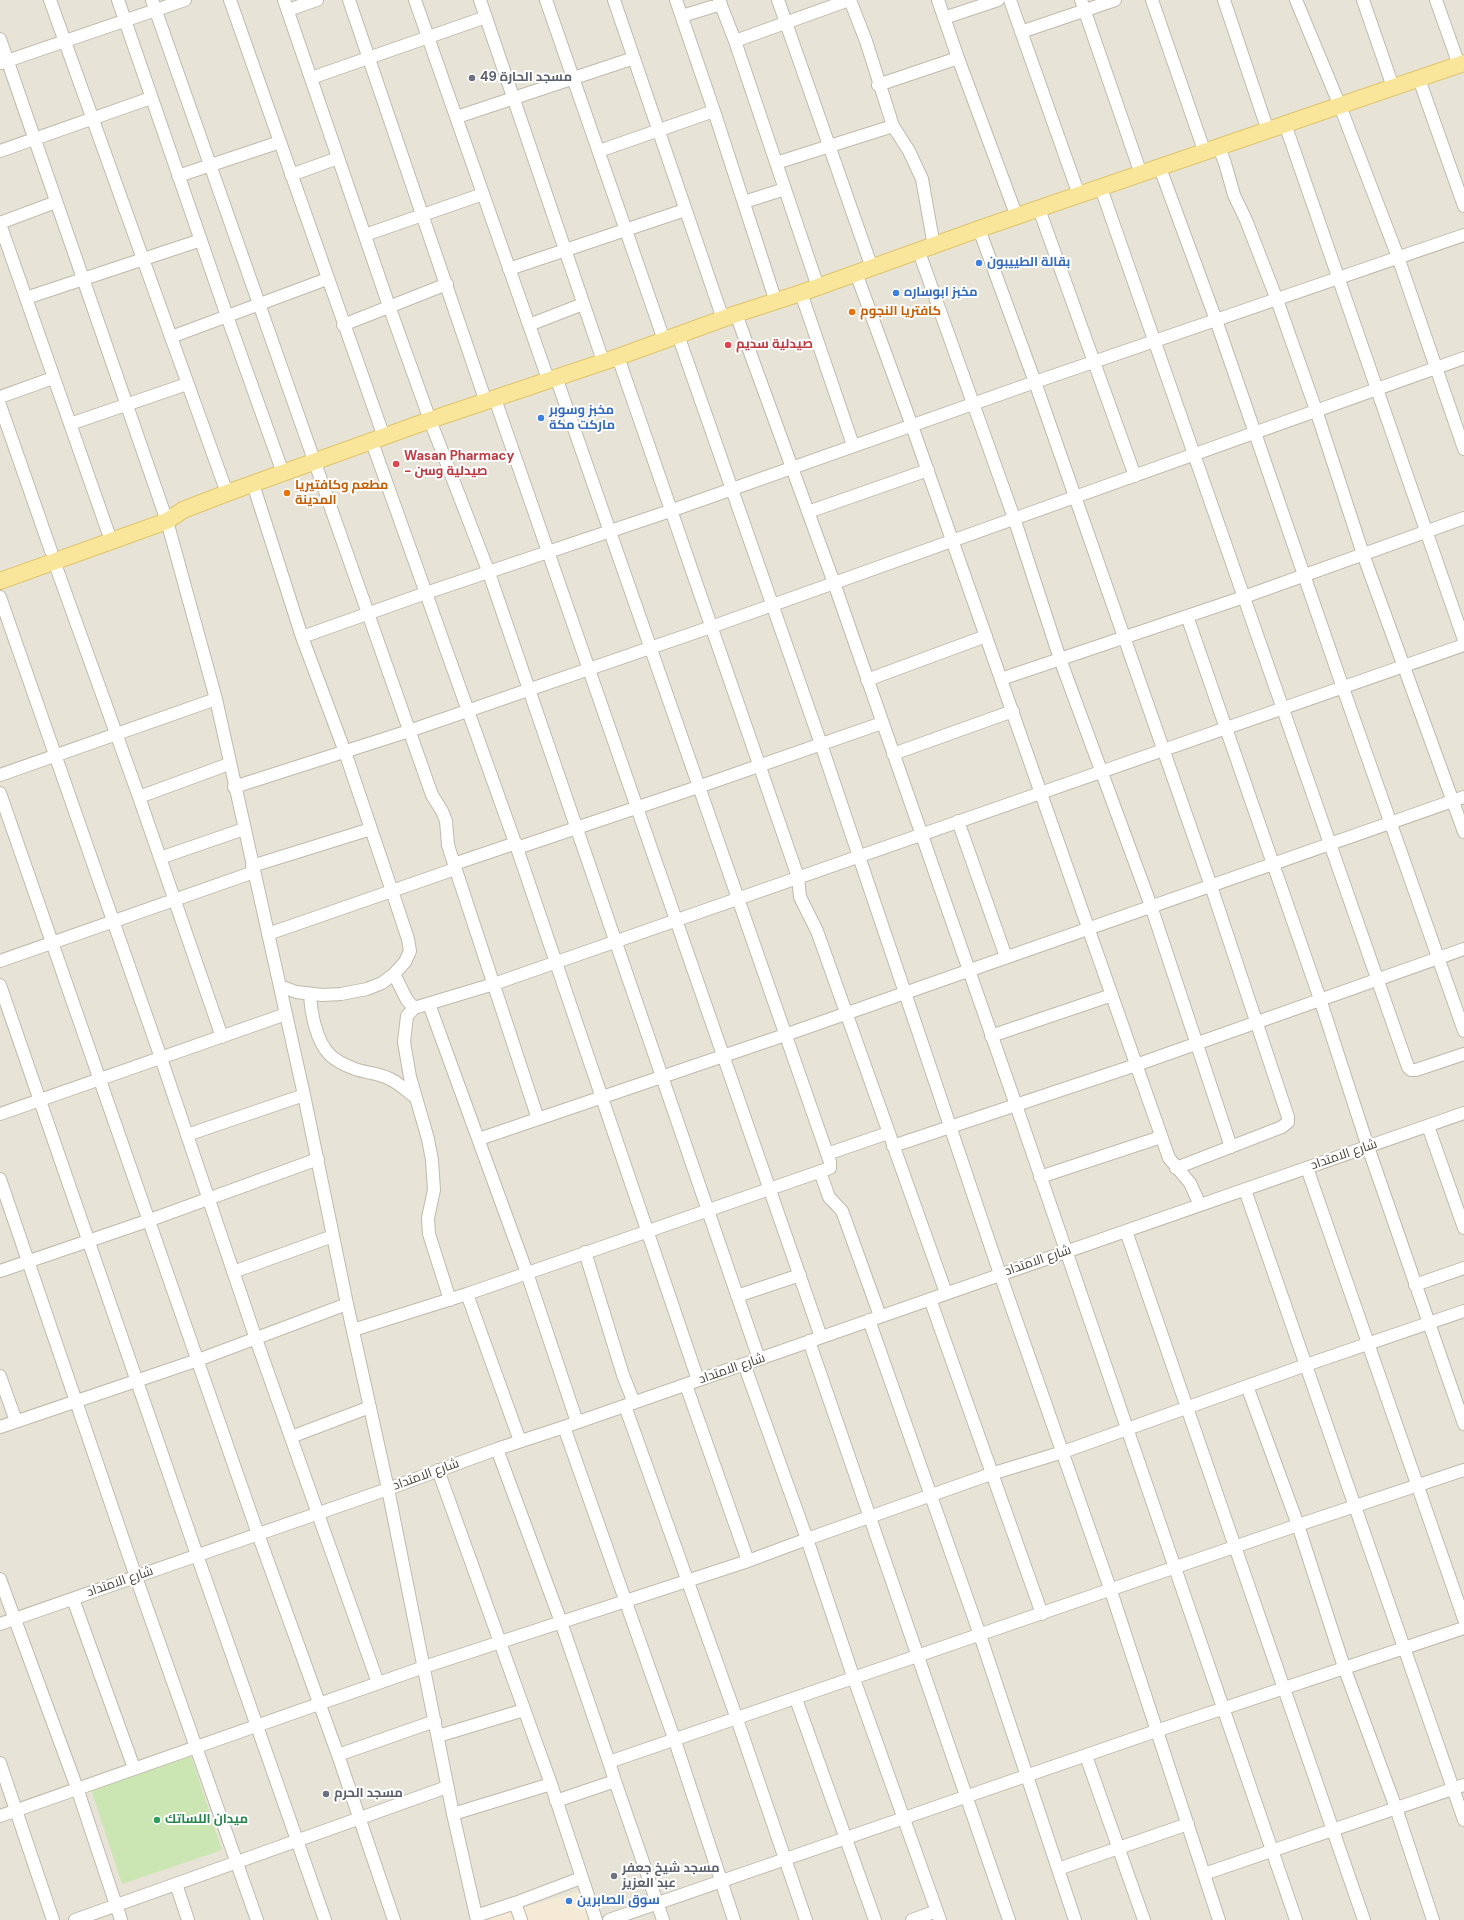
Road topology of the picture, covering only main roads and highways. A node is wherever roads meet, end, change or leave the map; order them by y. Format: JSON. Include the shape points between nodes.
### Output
{"nodes":[{"id":1,"x":1461,"y":64,"type":"edge"},
{"id":2,"x":166,"y":516,"type":"junction"},
{"id":3,"x":53,"y":556,"type":"junction"},
{"id":4,"x":0,"y":569,"type":"edge"},
{"id":5,"x":0,"y":581,"type":"edge"}],
"edges":[{"from":1,"to":2,"type":"main road","via":[[430,420]]},
{"from":2,"to":3,"type":"main road"},
{"from":2,"to":3,"type":"main road","via":[[108,532]]},
{"from":3,"to":4,"type":"main road"},
{"from":3,"to":5,"type":"main road"}]}
